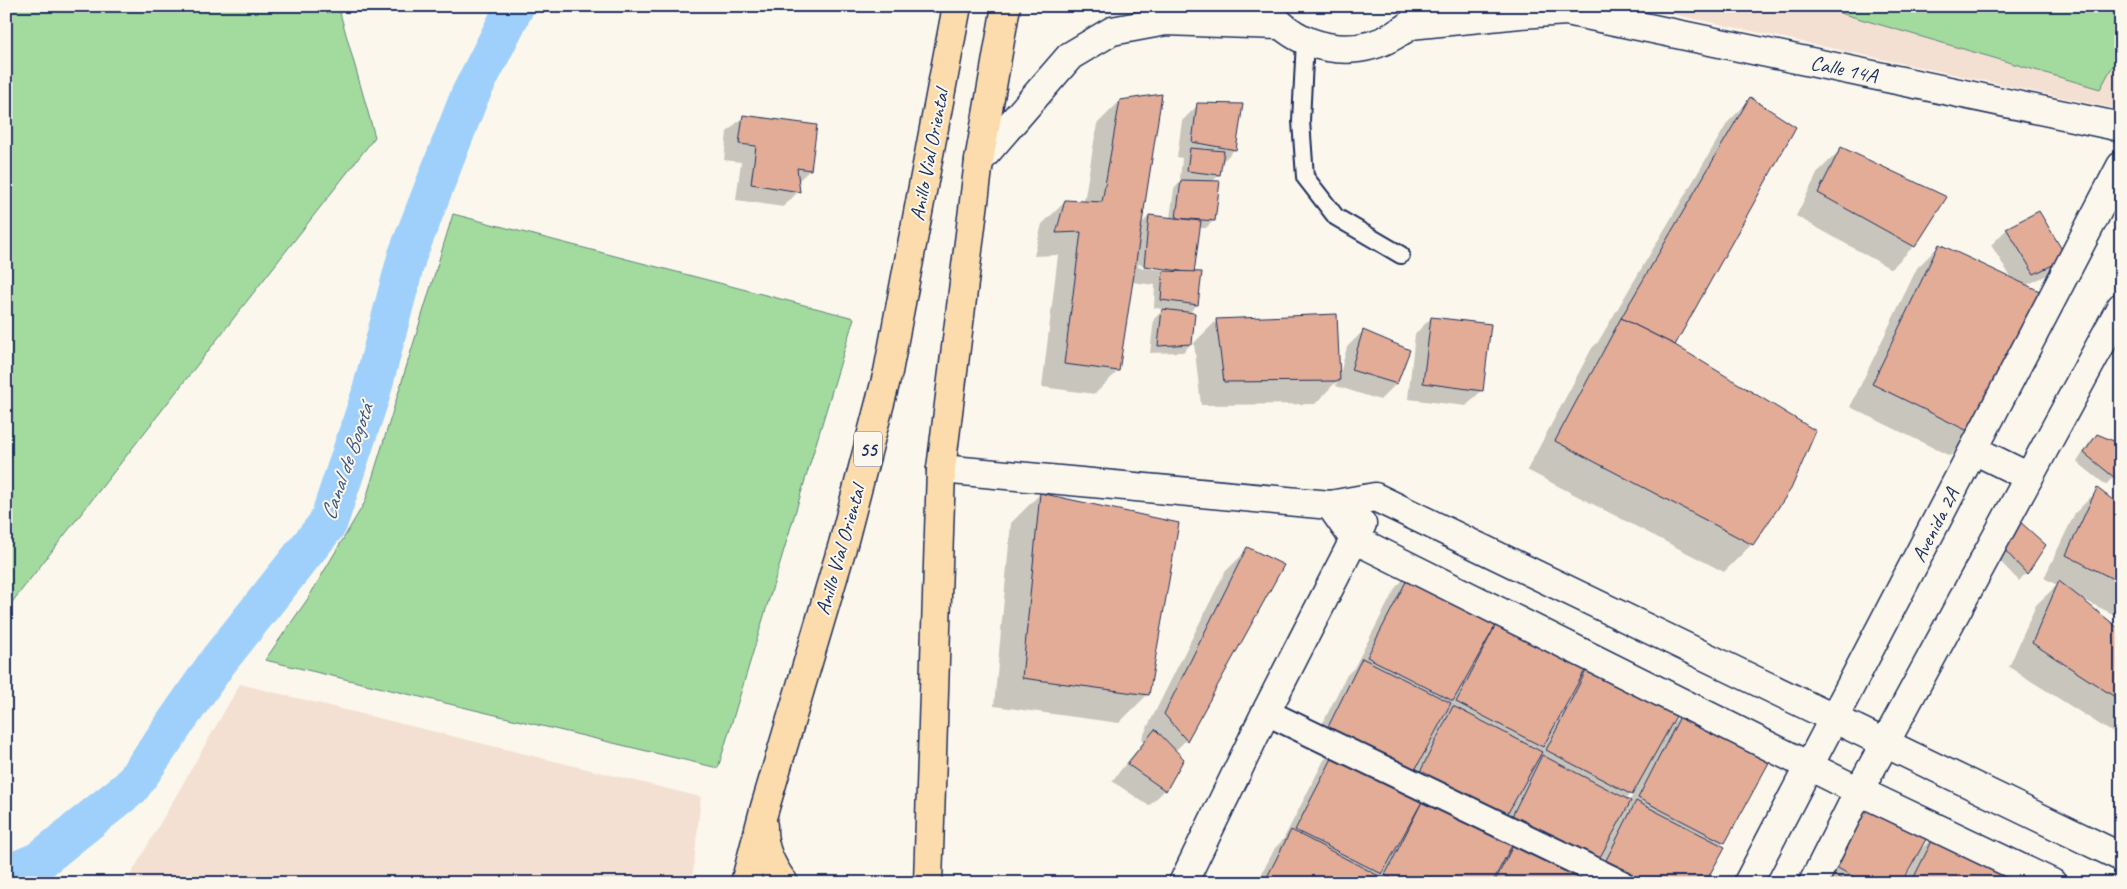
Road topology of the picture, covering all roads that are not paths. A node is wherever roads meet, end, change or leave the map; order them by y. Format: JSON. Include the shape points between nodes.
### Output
{"nodes":[{"id":1,"x":957,"y":6,"type":"edge"},
{"id":2,"x":1006,"y":6,"type":"edge"},
{"id":3,"x":1564,"y":9,"type":"edge"},
{"id":4,"x":1272,"y":16,"type":"edge"},
{"id":5,"x":1418,"y":16,"type":"edge"},
{"id":6,"x":1305,"y":40,"type":"junction"},
{"id":7,"x":2121,"y":127,"type":"edge"},
{"id":8,"x":980,"y":161,"type":"junction"},
{"id":9,"x":2121,"y":166,"type":"edge"},
{"id":10,"x":1401,"y":255,"type":"dead end"},
{"id":11,"x":2121,"y":307,"type":"edge"},
{"id":12,"x":1974,"y":450,"type":"junction"},
{"id":13,"x":941,"y":469,"type":"junction"},
{"id":14,"x":2029,"y":477,"type":"junction"},
{"id":15,"x":1375,"y":497,"type":"junction"},
{"id":16,"x":1330,"y":505,"type":"junction"},
{"id":17,"x":1354,"y":539,"type":"junction"},
{"id":18,"x":1266,"y":712,"type":"junction"},
{"id":19,"x":1834,"y":720,"type":"junction"},
{"id":20,"x":1885,"y":744,"type":"junction"},
{"id":21,"x":1810,"y":765,"type":"junction"},
{"id":22,"x":1859,"y":791,"type":"junction"},
{"id":23,"x":763,"y":814,"type":"junction"},
{"id":24,"x":930,"y":837,"type":"junction"},
{"id":25,"x":2121,"y":858,"type":"edge"},
{"id":26,"x":745,"y":883,"type":"edge"},
{"id":27,"x":784,"y":883,"type":"edge"},
{"id":28,"x":909,"y":883,"type":"edge"},
{"id":29,"x":928,"y":883,"type":"edge"},
{"id":30,"x":1183,"y":883,"type":"edge"},
{"id":31,"x":1621,"y":883,"type":"edge"},
{"id":32,"x":1748,"y":883,"type":"edge"},
{"id":33,"x":1813,"y":883,"type":"edge"},
{"id":34,"x":2052,"y":883,"type":"edge"}],
"edges":[{"from":1,"to":23,"type":"highway","name":"Anillo Vial Oriental","number":"55","via":[[888,372],[843,544]]},
{"from":2,"to":8,"type":"highway"},
{"from":3,"to":5,"type":"street","name":"Calle 14A","via":[[1520,14]]},
{"from":3,"to":7,"type":"street","name":"Calle 14A"},
{"from":4,"to":6,"type":"street"},
{"from":4,"to":8,"type":"street","via":[[1166,21],[1112,31],[1070,56]]},
{"from":5,"to":6,"type":"street","via":[[1386,40],[1360,48],[1331,48]]},
{"from":6,"to":10,"type":"lane","via":[[1301,121],[1305,176],[1336,217]]},
{"from":8,"to":13,"type":"highway"},
{"from":9,"to":12,"type":"street","name":"Avenida 2A"},
{"from":11,"to":14,"type":"street"},
{"from":12,"to":14,"type":"street"},
{"from":12,"to":19,"type":"street","name":"Avenida 2A"},
{"from":13,"to":16,"type":"street"},
{"from":13,"to":24,"type":"highway"},
{"from":14,"to":20,"type":"street"},
{"from":15,"to":16,"type":"street"},
{"from":15,"to":17,"type":"street"},
{"from":15,"to":19,"type":"street"},
{"from":16,"to":17,"type":"street"},
{"from":17,"to":18,"type":"street"},
{"from":17,"to":21,"type":"street"},
{"from":18,"to":30,"type":"street"},
{"from":18,"to":31,"type":"street"},
{"from":19,"to":20,"type":"street"},
{"from":19,"to":21,"type":"street","name":"Avenida 2A"},
{"from":20,"to":22,"type":"street"},
{"from":20,"to":25,"type":"street"},
{"from":21,"to":22,"type":"street"},
{"from":21,"to":32,"type":"street","name":"Avenida 2A"},
{"from":22,"to":33,"type":"street"},
{"from":22,"to":34,"type":"street"},
{"from":23,"to":26,"type":"highway","name":"Anillo Vial Oriental","number":"55"},
{"from":23,"to":27,"type":"highway","via":[[766,852]]},
{"from":24,"to":28,"type":"highway","via":[[926,856]]},
{"from":24,"to":29,"type":"highway"}]}
